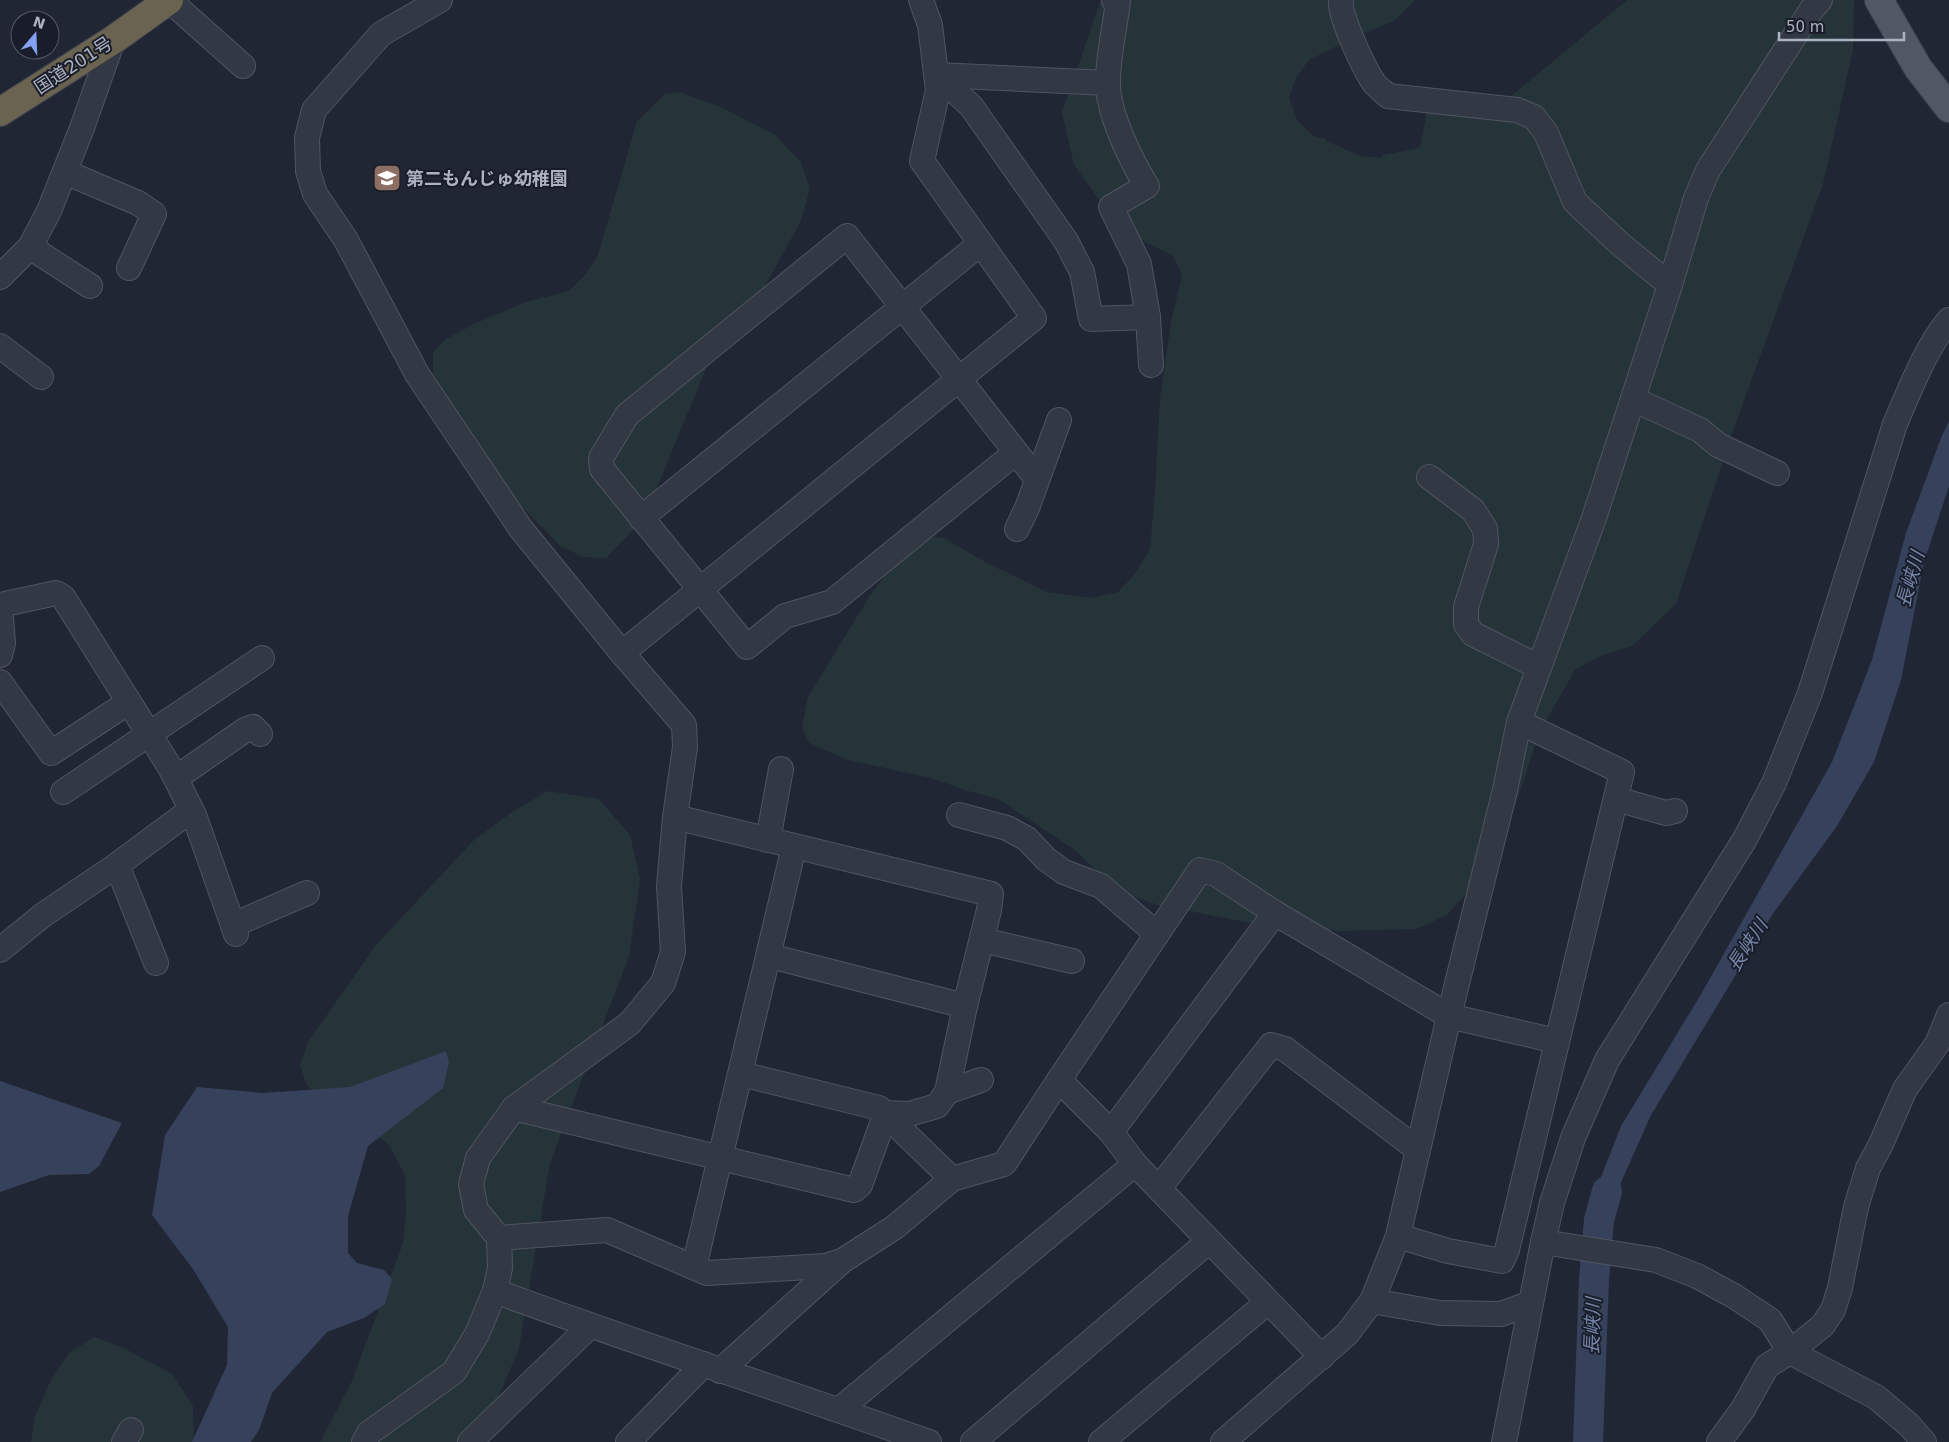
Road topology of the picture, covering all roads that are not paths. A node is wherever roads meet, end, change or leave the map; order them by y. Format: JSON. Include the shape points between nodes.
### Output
{"nodes":[{"id":1,"x":440,"y":0,"type":"edge"},
{"id":2,"x":920,"y":0,"type":"edge"},
{"id":3,"x":1114,"y":0,"type":"edge"},
{"id":4,"x":1341,"y":0,"type":"edge"},
{"id":5,"x":1820,"y":0,"type":"edge"},
{"id":6,"x":1879,"y":0,"type":"edge"},
{"id":7,"x":164,"y":1,"type":"edge"},
{"id":8,"x":113,"y":40,"type":"junction"},
{"id":9,"x":244,"y":66,"type":"dead end"},
{"id":10,"x":937,"y":75,"type":"junction"},
{"id":11,"x":1107,"y":84,"type":"junction"},
{"id":12,"x":1949,"y":108,"type":"edge"},
{"id":13,"x":0,"y":112,"type":"edge"},
{"id":14,"x":65,"y":172,"type":"junction"},
{"id":15,"x":980,"y":244,"type":"junction"},
{"id":16,"x":30,"y":246,"type":"junction"},
{"id":17,"x":129,"y":268,"type":"dead end"},
{"id":18,"x":0,"y":277,"type":"edge"},
{"id":19,"x":1670,"y":285,"type":"junction"},
{"id":20,"x":90,"y":286,"type":"dead end"},
{"id":21,"x":903,"y":306,"type":"junction"},
{"id":22,"x":1148,"y":316,"type":"junction"},
{"id":23,"x":1949,"y":320,"type":"edge"},
{"id":24,"x":0,"y":346,"type":"edge"},
{"id":25,"x":1151,"y":365,"type":"dead end"},
{"id":26,"x":41,"y":377,"type":"dead end"},
{"id":27,"x":959,"y":380,"type":"junction"},
{"id":28,"x":1633,"y":399,"type":"junction"},
{"id":29,"x":1059,"y":420,"type":"dead end"},
{"id":30,"x":1015,"y":453,"type":"junction"},
{"id":31,"x":1777,"y":473,"type":"dead end"},
{"id":32,"x":1429,"y":477,"type":"dead end"},
{"id":33,"x":1037,"y":479,"type":"junction"},
{"id":34,"x":641,"y":518,"type":"junction"},
{"id":35,"x":1017,"y":529,"type":"dead end"},
{"id":36,"x":700,"y":590,"type":"junction"},
{"id":37,"x":0,"y":605,"type":"edge"},
{"id":38,"x":622,"y":653,"type":"junction"},
{"id":39,"x":0,"y":655,"type":"edge"},
{"id":40,"x":262,"y":658,"type":"dead end"},
{"id":41,"x":1539,"y":667,"type":"junction"},
{"id":42,"x":0,"y":682,"type":"edge"},
{"id":43,"x":129,"y":702,"type":"junction"},
{"id":44,"x":1519,"y":722,"type":"junction"},
{"id":45,"x":149,"y":734,"type":"junction"},
{"id":46,"x":260,"y":734,"type":"dead end"},
{"id":47,"x":64,"y":745,"type":"junction"},
{"id":48,"x":781,"y":769,"type":"dead end"},
{"id":49,"x":85,"y":776,"type":"junction"},
{"id":50,"x":176,"y":778,"type":"junction"},
{"id":51,"x":63,"y":792,"type":"dead end"},
{"id":52,"x":1616,"y":799,"type":"junction"},
{"id":53,"x":191,"y":810,"type":"junction"},
{"id":54,"x":959,"y":815,"type":"dead end"},
{"id":55,"x":675,"y":817,"type":"junction"},
{"id":56,"x":1668,"y":817,"type":"dead end"},
{"id":57,"x":768,"y":840,"type":"junction"},
{"id":58,"x":794,"y":847,"type":"junction"},
{"id":59,"x":117,"y":865,"type":"junction"},
{"id":60,"x":307,"y":893,"type":"dead end"},
{"id":61,"x":1275,"y":912,"type":"junction"},
{"id":62,"x":1158,"y":934,"type":"junction"},
{"id":63,"x":982,"y":940,"type":"junction"},
{"id":64,"x":0,"y":950,"type":"edge"},
{"id":65,"x":770,"y":956,"type":"junction"},
{"id":66,"x":1072,"y":961,"type":"dead end"},
{"id":67,"x":156,"y":963,"type":"dead end"},
{"id":68,"x":965,"y":1006,"type":"junction"},
{"id":69,"x":1949,"y":1015,"type":"edge"},
{"id":70,"x":1449,"y":1016,"type":"junction"},
{"id":71,"x":1556,"y":1041,"type":"junction"},
{"id":72,"x":741,"y":1074,"type":"junction"},
{"id":73,"x":981,"y":1080,"type":"dead end"},
{"id":74,"x":1059,"y":1080,"type":"junction"},
{"id":75,"x":947,"y":1092,"type":"junction"},
{"id":76,"x":514,"y":1108,"type":"junction"},
{"id":77,"x":886,"y":1114,"type":"junction"},
{"id":78,"x":1111,"y":1132,"type":"junction"},
{"id":79,"x":1418,"y":1149,"type":"junction"},
{"id":80,"x":719,"y":1158,"type":"junction"},
{"id":81,"x":1135,"y":1164,"type":"junction"},
{"id":82,"x":952,"y":1179,"type":"junction"},
{"id":83,"x":1159,"y":1188,"type":"junction"},
{"id":84,"x":1398,"y":1236,"type":"junction"},
{"id":85,"x":499,"y":1238,"type":"junction"},
{"id":86,"x":1209,"y":1242,"type":"junction"},
{"id":87,"x":1543,"y":1242,"type":"junction"},
{"id":88,"x":842,"y":1262,"type":"junction"},
{"id":89,"x":694,"y":1267,"type":"junction"},
{"id":90,"x":495,"y":1291,"type":"junction"},
{"id":91,"x":1372,"y":1301,"type":"junction"},
{"id":92,"x":1268,"y":1302,"type":"junction"},
{"id":93,"x":1531,"y":1303,"type":"junction"},
{"id":94,"x":590,"y":1326,"type":"junction"},
{"id":95,"x":1790,"y":1352,"type":"junction"},
{"id":96,"x":1322,"y":1357,"type":"junction"},
{"id":97,"x":712,"y":1367,"type":"junction"},
{"id":98,"x":840,"y":1409,"type":"junction"},
{"id":99,"x":642,"y":1437,"type":"edge"},
{"id":100,"x":364,"y":1442,"type":"edge"},
{"id":101,"x":470,"y":1442,"type":"edge"},
{"id":102,"x":928,"y":1442,"type":"edge"},
{"id":103,"x":973,"y":1442,"type":"edge"},
{"id":104,"x":1100,"y":1442,"type":"edge"},
{"id":105,"x":1223,"y":1442,"type":"edge"},
{"id":106,"x":1504,"y":1442,"type":"edge"},
{"id":107,"x":1719,"y":1442,"type":"edge"},
{"id":108,"x":1924,"y":1442,"type":"edge"}],
"edges":[{"from":1,"to":38,"type":"street","via":[[381,34],[314,110],[308,138],[308,171],[315,194],[346,240],[416,374],[521,529]]},
{"from":2,"to":10,"type":"street","via":[[930,25]]},
{"from":3,"to":11,"type":"street","via":[[1118,1]]},
{"from":4,"to":19,"type":"street","via":[[1348,31],[1374,83],[1388,96],[1517,110],[1534,117],[1546,133],[1575,202]]},
{"from":5,"to":19,"type":"street","via":[[1708,170],[1696,198]]},
{"from":6,"to":12,"type":"main road","via":[[1918,68]]},
{"from":7,"to":8,"type":"highway","name":"国道201号"},
{"from":7,"to":9,"type":"street"},
{"from":8,"to":13,"type":"highway","name":"国道201号"},
{"from":8,"to":14,"type":"street"},
{"from":10,"to":11,"type":"street"},
{"from":10,"to":15,"type":"street","via":[[938,90],[922,161]]},
{"from":10,"to":22,"type":"street","via":[[971,106],[1066,241],[1082,272],[1091,319]]},
{"from":11,"to":22,"type":"street","via":[[1131,161],[1147,186],[1111,207],[1138,264]]},
{"from":14,"to":16,"type":"street"},
{"from":14,"to":17,"type":"street","via":[[138,203],[154,214]]},
{"from":15,"to":21,"type":"street"},
{"from":15,"to":27,"type":"street","via":[[1034,318]]},
{"from":16,"to":18,"type":"street"},
{"from":16,"to":20,"type":"street"},
{"from":19,"to":28,"type":"street"},
{"from":21,"to":27,"type":"street"},
{"from":21,"to":34,"type":"street"},
{"from":21,"to":34,"type":"street","via":[[847,236],[626,415],[601,458],[602,469]]},
{"from":22,"to":25,"type":"street"},
{"from":23,"to":87,"type":"street","via":[[1912,382],[1895,424],[1810,693],[1774,783],[1745,839],[1607,1060],[1573,1138]]},
{"from":24,"to":26,"type":"street"},
{"from":27,"to":30,"type":"street"},
{"from":27,"to":36,"type":"street"},
{"from":28,"to":31,"type":"street","via":[[1700,430],[1718,445]]},
{"from":28,"to":41,"type":"street","via":[[1594,518]]},
{"from":29,"to":33,"type":"street"},
{"from":30,"to":33,"type":"street"},
{"from":30,"to":36,"type":"street","via":[[832,602],[786,616],[747,646]]},
{"from":32,"to":41,"type":"street","via":[[1473,510],[1485,529],[1486,544],[1466,607],[1466,624],[1473,634]]},
{"from":33,"to":35,"type":"street"},
{"from":34,"to":36,"type":"street"},
{"from":36,"to":38,"type":"street"},
{"from":37,"to":39,"type":"street","via":[[3,643]]},
{"from":37,"to":43,"type":"street","via":[[56,593],[63,596]]},
{"from":38,"to":55,"type":"street","via":[[684,725],[685,746]]},
{"from":40,"to":45,"type":"street"},
{"from":41,"to":44,"type":"street"},
{"from":42,"to":47,"type":"street","via":[[51,753]]},
{"from":43,"to":45,"type":"street"},
{"from":43,"to":47,"type":"street"},
{"from":44,"to":52,"type":"street","via":[[1622,772]]},
{"from":44,"to":70,"type":"street"},
{"from":45,"to":49,"type":"street"},
{"from":45,"to":50,"type":"street"},
{"from":46,"to":50,"type":"street","via":[[253,728],[245,730]]},
{"from":47,"to":49,"type":"street"},
{"from":48,"to":57,"type":"street"},
{"from":49,"to":51,"type":"street"},
{"from":50,"to":53,"type":"street"},
{"from":52,"to":56,"type":"street"},
{"from":52,"to":71,"type":"street"},
{"from":53,"to":59,"type":"street"},
{"from":53,"to":60,"type":"street","via":[[235,929]]},
{"from":54,"to":62,"type":"street","via":[[1007,828],[1027,839],[1064,872],[1101,886]]},
{"from":55,"to":57,"type":"street"},
{"from":55,"to":76,"type":"street","via":[[669,886],[673,952],[663,983],[630,1023]]},
{"from":57,"to":58,"type":"street"},
{"from":58,"to":63,"type":"street","via":[[992,894]]},
{"from":58,"to":65,"type":"street"},
{"from":59,"to":64,"type":"street"},
{"from":59,"to":67,"type":"street"},
{"from":61,"to":62,"type":"street","via":[[1216,874],[1200,870]]},
{"from":61,"to":70,"type":"street"},
{"from":61,"to":78,"type":"street"},
{"from":62,"to":74,"type":"street"},
{"from":63,"to":66,"type":"street"},
{"from":63,"to":68,"type":"street"},
{"from":65,"to":68,"type":"street"},
{"from":65,"to":72,"type":"street"},
{"from":68,"to":75,"type":"street"},
{"from":69,"to":95,"type":"street","via":[[1937,1044],[1905,1089],[1868,1168],[1833,1310],[1823,1325]]},
{"from":70,"to":71,"type":"street"},
{"from":70,"to":79,"type":"street"},
{"from":71,"to":84,"type":"street","via":[[1502,1261],[1448,1251]]},
{"from":72,"to":77,"type":"street","via":[[879,1108]]},
{"from":72,"to":80,"type":"street"},
{"from":73,"to":75,"type":"street"},
{"from":74,"to":78,"type":"street"},
{"from":74,"to":82,"type":"street","via":[[1004,1164]]},
{"from":75,"to":77,"type":"street","via":[[937,1106],[909,1114]]},
{"from":76,"to":80,"type":"street"},
{"from":76,"to":85,"type":"street","via":[[478,1158],[471,1184],[476,1210]]},
{"from":77,"to":80,"type":"street","via":[[860,1186],[854,1190]]},
{"from":77,"to":82,"type":"street"},
{"from":78,"to":81,"type":"street"},
{"from":79,"to":83,"type":"street","via":[[1285,1049],[1271,1045]]},
{"from":79,"to":84,"type":"street"},
{"from":80,"to":89,"type":"street"},
{"from":81,"to":83,"type":"street"},
{"from":81,"to":98,"type":"street"},
{"from":82,"to":88,"type":"street","via":[[894,1227]]},
{"from":83,"to":86,"type":"street"},
{"from":84,"to":91,"type":"street"},
{"from":85,"to":89,"type":"street","via":[[608,1230]]},
{"from":85,"to":90,"type":"street","via":[[500,1268]]},
{"from":86,"to":92,"type":"street"},
{"from":86,"to":103,"type":"street"},
{"from":87,"to":93,"type":"street"},
{"from":87,"to":95,"type":"street","via":[[1656,1260],[1697,1276],[1770,1320]]},
{"from":88,"to":89,"type":"street","via":[[825,1266],[708,1273]]},
{"from":88,"to":97,"type":"street"},
{"from":90,"to":94,"type":"street"},
{"from":90,"to":100,"type":"street","via":[[477,1334],[454,1372],[368,1433]]},
{"from":91,"to":93,"type":"street","via":[[1440,1313],[1502,1314]]},
{"from":91,"to":96,"type":"street","via":[[1347,1334]]},
{"from":92,"to":96,"type":"street"},
{"from":92,"to":104,"type":"street"},
{"from":93,"to":106,"type":"street"},
{"from":94,"to":97,"type":"street"},
{"from":94,"to":101,"type":"street"},
{"from":95,"to":107,"type":"street","via":[[1767,1366],[1743,1409]]},
{"from":95,"to":108,"type":"street","via":[[1876,1397]]},
{"from":96,"to":105,"type":"street"},
{"from":97,"to":98,"type":"street"},
{"from":97,"to":99,"type":"street"},
{"from":98,"to":102,"type":"street"}]}
